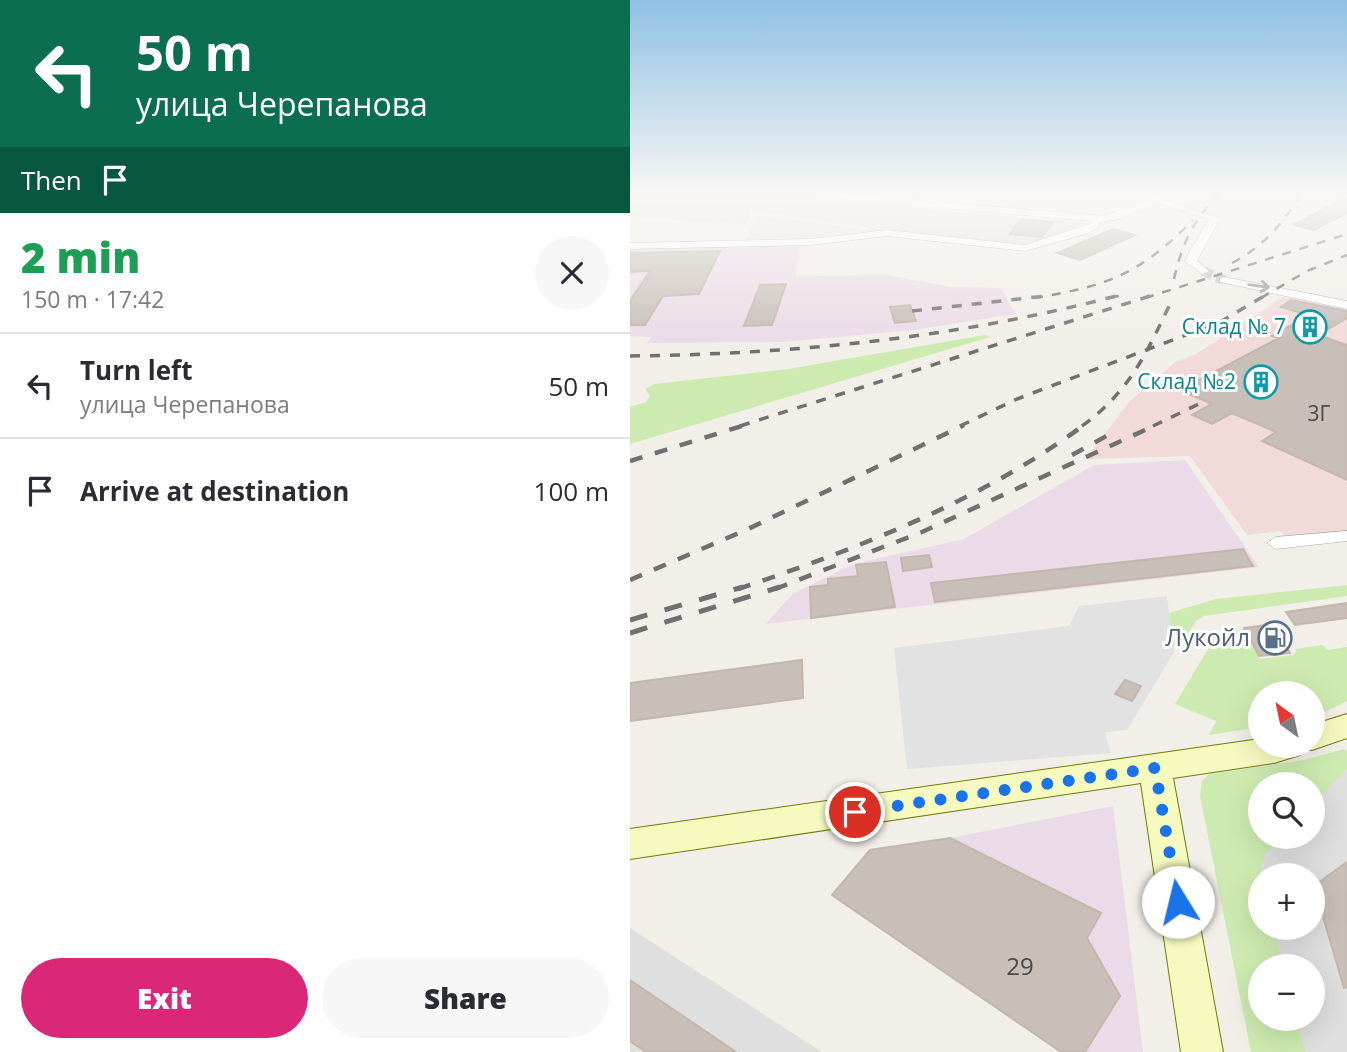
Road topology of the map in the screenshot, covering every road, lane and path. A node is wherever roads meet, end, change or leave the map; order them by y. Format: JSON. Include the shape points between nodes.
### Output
{"nodes":[{"id":1,"x":671,"y":245,"type":"edge"},
{"id":2,"x":998,"y":245,"type":"edge"},
{"id":3,"x":1036,"y":245,"type":"edge"},
{"id":4,"x":1198,"y":245,"type":"edge"},
{"id":5,"x":630,"y":246,"type":"edge"},
{"id":6,"x":1203,"y":271,"type":"dead end"},
{"id":7,"x":1224,"y":280,"type":"tunnel mouth"},
{"id":8,"x":1347,"y":305,"type":"edge"},
{"id":9,"x":1347,"y":537,"type":"edge"},
{"id":10,"x":1276,"y":543,"type":"dead end"},
{"id":11,"x":1347,"y":726,"type":"edge"},
{"id":12,"x":1325,"y":734,"type":"edge"},
{"id":13,"x":1248,"y":754,"type":"edge"},
{"id":14,"x":1155,"y":768,"type":"junction"},
{"id":15,"x":630,"y":844,"type":"edge"},
{"id":16,"x":1202,"y":1052,"type":"edge"}],
"edges":[{"from":1,"to":5,"type":"street"},
{"from":2,"to":3,"type":"street"},
{"from":4,"to":6,"type":"street","via":[[1191,262]]},
{"from":7,"to":8,"type":"street","one_way":true},
{"from":9,"to":10,"type":"street"},
{"from":11,"to":12,"type":"main road"},
{"from":13,"to":14,"type":"main road"},
{"from":14,"to":15,"type":"main road"},
{"from":14,"to":16,"type":"main road"}]}
